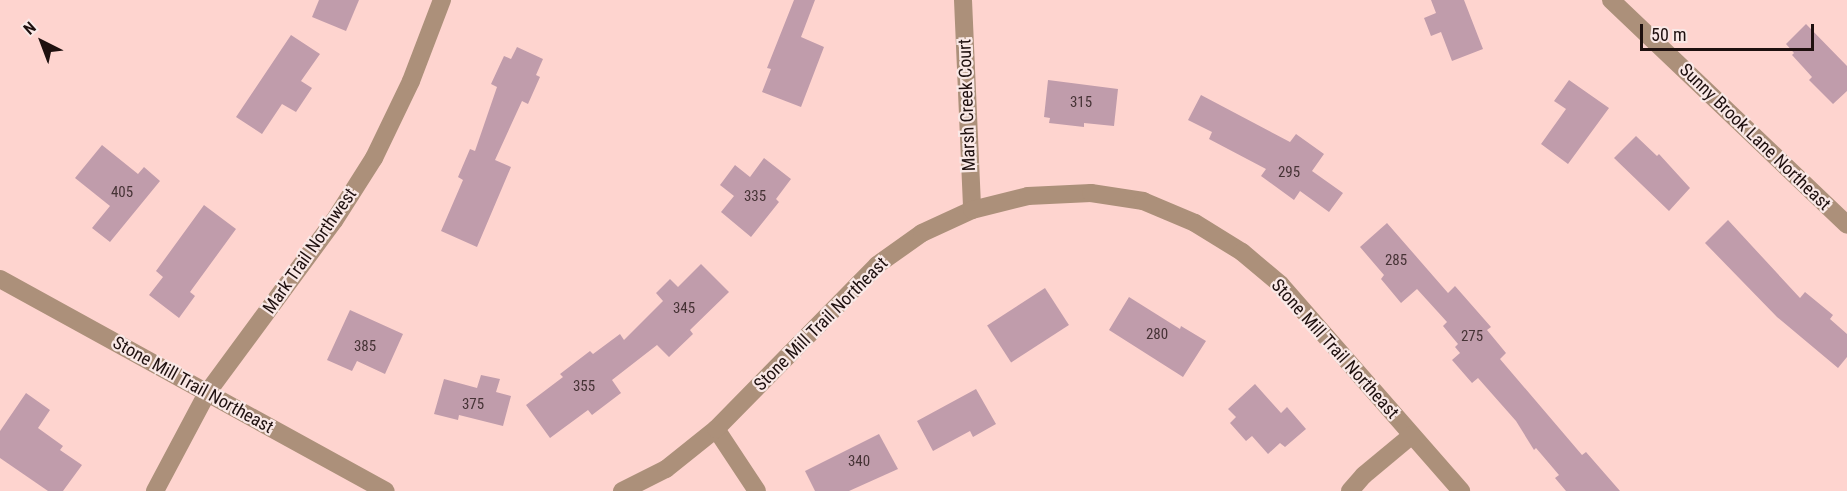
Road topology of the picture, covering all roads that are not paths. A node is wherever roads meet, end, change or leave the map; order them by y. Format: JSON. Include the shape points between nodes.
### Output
{"nodes":[{"id":1,"x":442,"y":0,"type":"edge"},
{"id":2,"x":963,"y":0,"type":"edge"},
{"id":3,"x":1611,"y":0,"type":"edge"},
{"id":4,"x":972,"y":210,"type":"junction"},
{"id":5,"x":1847,"y":225,"type":"edge"},
{"id":6,"x":0,"y":279,"type":"edge"},
{"id":7,"x":207,"y":393,"type":"junction"},
{"id":8,"x":716,"y":429,"type":"junction"},
{"id":9,"x":1412,"y":435,"type":"junction"},
{"id":10,"x":155,"y":491,"type":"edge"},
{"id":11,"x":386,"y":491,"type":"edge"},
{"id":12,"x":622,"y":491,"type":"edge"},
{"id":13,"x":757,"y":491,"type":"edge"},
{"id":14,"x":1350,"y":491,"type":"edge"},
{"id":15,"x":1461,"y":491,"type":"edge"}],
"edges":[{"from":1,"to":7,"type":"street","name":"Mark Trail Northwest","via":[[411,81],[374,158],[334,221]]},
{"from":2,"to":4,"type":"street","name":"Marsh Creek Court"},
{"from":3,"to":5,"type":"street","name":"Sunny Brook Lane Northeast"},
{"from":4,"to":8,"type":"street","name":"Stone Mill Trail Northeast","via":[[922,233],[877,265]]},
{"from":4,"to":9,"type":"street","name":"Stone Mill Trail Northeast","via":[[1028,196],[1091,193],[1143,201],[1195,223],[1242,252],[1280,284]]},
{"from":6,"to":7,"type":"street","name":"Stone Mill Trail Northeast"},
{"from":7,"to":10,"type":"street","name":"Mark Trail Northwest"},
{"from":7,"to":11,"type":"street","name":"Stone Mill Trail Northeast"},
{"from":8,"to":12,"type":"street","name":"Stone Mill Trail Northeast","via":[[666,469]]},
{"from":8,"to":13,"type":"street"},
{"from":9,"to":14,"type":"street"},
{"from":9,"to":15,"type":"street","name":"Stone Mill Trail Northeast"}]}
